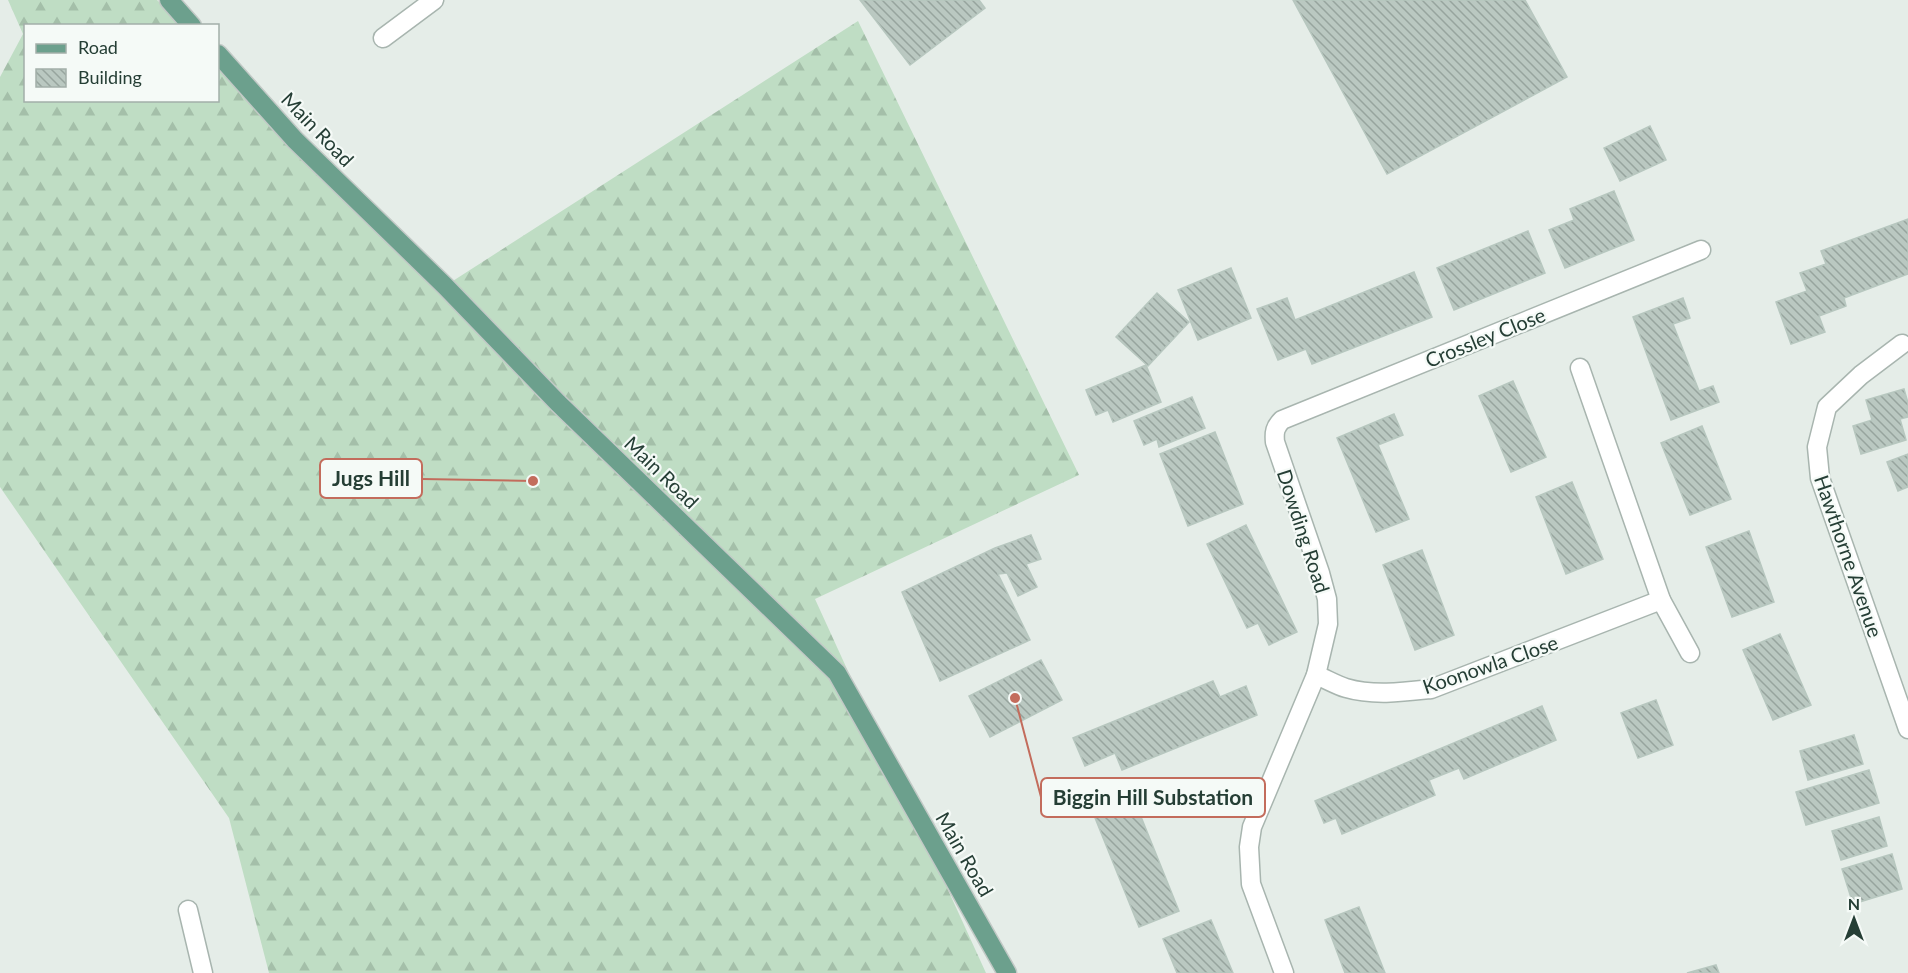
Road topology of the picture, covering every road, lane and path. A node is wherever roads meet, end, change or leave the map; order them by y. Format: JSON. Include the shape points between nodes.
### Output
{"nodes":[{"id":1,"x":169,"y":0,"type":"edge"},
{"id":2,"x":434,"y":0,"type":"edge"},
{"id":3,"x":190,"y":24,"type":"edge"},
{"id":4,"x":383,"y":38,"type":"dead end"},
{"id":5,"x":219,"y":55,"type":"edge"},
{"id":6,"x":1701,"y":250,"type":"dead end"},
{"id":7,"x":1902,"y":344,"type":"dead end"},
{"id":8,"x":1580,"y":368,"type":"dead end"},
{"id":9,"x":1275,"y":430,"type":"joint"},
{"id":10,"x":1661,"y":600,"type":"junction"},
{"id":11,"x":1690,"y":652,"type":"dead end"},
{"id":12,"x":1316,"y":675,"type":"junction"},
{"id":13,"x":1908,"y":729,"type":"edge"},
{"id":14,"x":188,"y":910,"type":"dead end"},
{"id":15,"x":203,"y":973,"type":"edge"},
{"id":16,"x":1007,"y":973,"type":"edge"},
{"id":17,"x":1284,"y":973,"type":"edge"}],
"edges":[{"from":1,"to":3,"type":"main road"},
{"from":2,"to":4,"type":"street"},
{"from":5,"to":16,"type":"main road","name":"Main Road","via":[[295,140],[837,674]]},
{"from":6,"to":9,"type":"street","name":"Crossley Close","via":[[1282,420]]},
{"from":7,"to":13,"type":"street","name":"Hawthorne Avenue","via":[[1827,407],[1817,447],[1820,478]]},
{"from":8,"to":10,"type":"street"},
{"from":9,"to":12,"type":"street","name":"Dowding Road","via":[[1275,442],[1327,599],[1328,624]]},
{"from":10,"to":11,"type":"street"},
{"from":10,"to":12,"type":"street","name":"Koonowla Close","via":[[1431,689],[1369,692],[1346,688]]},
{"from":12,"to":17,"type":"street","name":"Dowding Road","via":[[1252,827],[1249,847],[1251,884]]},
{"from":14,"to":15,"type":"street"}]}
